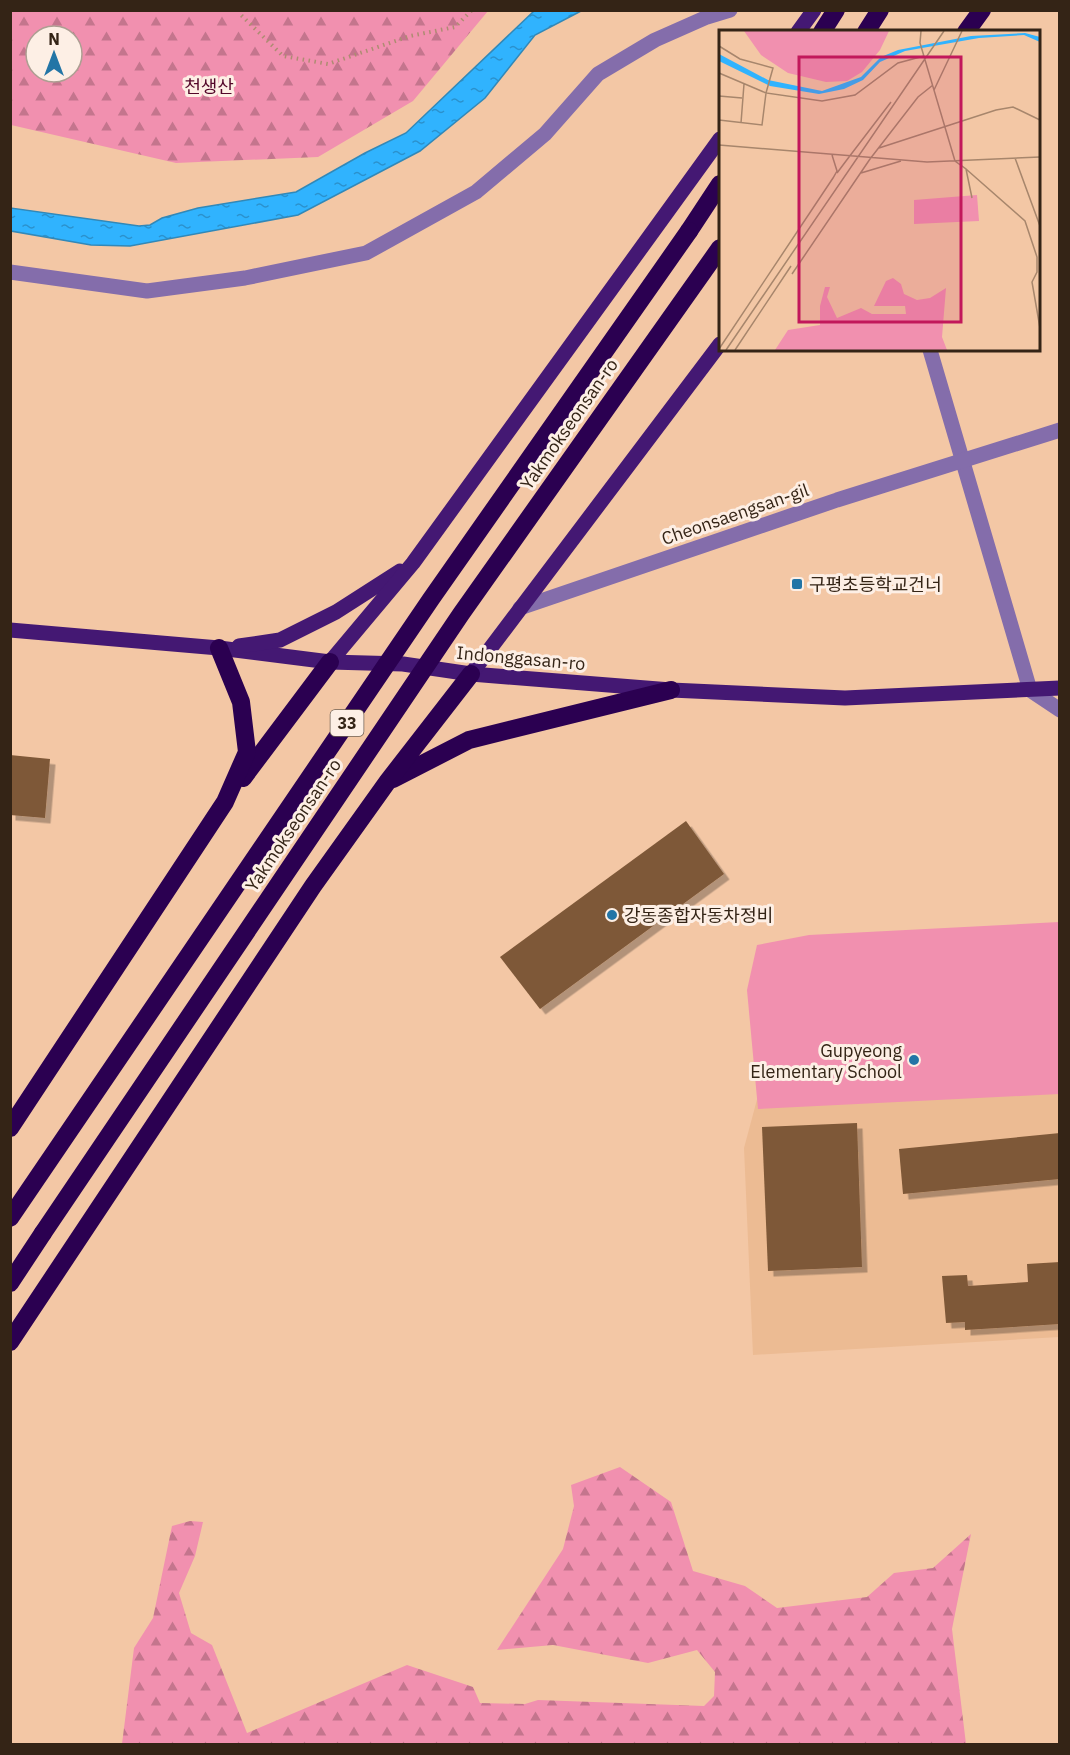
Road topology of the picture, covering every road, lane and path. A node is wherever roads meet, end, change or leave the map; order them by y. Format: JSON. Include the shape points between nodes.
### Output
{"nodes":[{"id":1,"x":240,"y":10,"type":"edge"},
{"id":2,"x":472,"y":10,"type":"edge"},
{"id":3,"x":730,"y":10,"type":"edge"},
{"id":4,"x":814,"y":10,"type":"edge"},
{"id":5,"x":831,"y":10,"type":"edge"},
{"id":6,"x":836,"y":10,"type":"edge"},
{"id":7,"x":880,"y":10,"type":"edge"},
{"id":8,"x":983,"y":10,"type":"edge"},
{"id":9,"x":799,"y":30,"type":"edge"},
{"id":10,"x":823,"y":30,"type":"edge"},
{"id":11,"x":836,"y":30,"type":"edge"},
{"id":12,"x":867,"y":30,"type":"edge"},
{"id":13,"x":968,"y":30,"type":"edge"},
{"id":14,"x":975,"y":30,"type":"edge"},
{"id":15,"x":719,"y":140,"type":"edge"},
{"id":16,"x":719,"y":184,"type":"edge"},
{"id":17,"x":719,"y":249,"type":"edge"},
{"id":18,"x":10,"y":272,"type":"edge"},
{"id":19,"x":719,"y":345,"type":"edge"},
{"id":20,"x":930,"y":351,"type":"edge"},
{"id":21,"x":1059,"y":430,"type":"edge"},
{"id":22,"x":963,"y":461,"type":"junction"},
{"id":23,"x":413,"y":563,"type":"junction"},
{"id":24,"x":520,"y":608,"type":"junction"},
{"id":25,"x":10,"y":630,"type":"edge"},
{"id":26,"x":219,"y":648,"type":"junction"},
{"id":27,"x":330,"y":662,"type":"junction"},
{"id":28,"x":471,"y":674,"type":"junction"},
{"id":29,"x":1059,"y":688,"type":"edge"},
{"id":30,"x":671,"y":690,"type":"junction"},
{"id":31,"x":1030,"y":690,"type":"junction"},
{"id":32,"x":1059,"y":710,"type":"edge"},
{"id":33,"x":388,"y":781,"type":"junction"},
{"id":34,"x":225,"y":802,"type":"junction"},
{"id":35,"x":10,"y":1128,"type":"edge"},
{"id":36,"x":10,"y":1218,"type":"edge"},
{"id":37,"x":10,"y":1283,"type":"edge"},
{"id":38,"x":10,"y":1342,"type":"edge"}],
"edges":[{"from":1,"to":2,"type":"path","via":[[283,56],[328,64],[410,36],[455,27]]},
{"from":3,"to":18,"type":"street","via":[[655,40],[598,74],[545,134],[476,192],[366,253],[246,278],[147,291]]},
{"from":4,"to":9,"type":"main road"},
{"from":5,"to":11,"type":"street"},
{"from":6,"to":10,"type":"highway","bridge":true},
{"from":7,"to":12,"type":"highway"},
{"from":8,"to":13,"type":"highway"},
{"from":8,"to":14,"type":"highway"},
{"from":15,"to":23,"type":"main road"},
{"from":16,"to":36,"type":"highway","name":"Yakmokseonsan-ro","number":"33","bridge":true},
{"from":17,"to":37,"type":"highway","name":"Yakmokseonsan-ro","number":"33","bridge":true,"via":[[460,614]]},
{"from":19,"to":24,"type":"main road"},
{"from":20,"to":22,"type":"street"},
{"from":21,"to":22,"type":"street"},
{"from":22,"to":24,"type":"street","name":"Cheonsaengsan-gil"},
{"from":22,"to":31,"type":"street"},
{"from":23,"to":26,"type":"main road","via":[[336,612],[280,640]]},
{"from":23,"to":27,"type":"main road"},
{"from":24,"to":28,"type":"main road"},
{"from":25,"to":26,"type":"main road","name":"Indonggasan-ro"},
{"from":26,"to":27,"type":"main road","name":"Indonggasan-ro"},
{"from":26,"to":34,"type":"highway","via":[[241,702],[247,752]]},
{"from":27,"to":28,"type":"main road","name":"Indonggasan-ro","via":[[404,664]]},
{"from":27,"to":34,"type":"highway"},
{"from":28,"to":30,"type":"main road","name":"Indonggasan-ro"},
{"from":28,"to":33,"type":"highway"},
{"from":29,"to":31,"type":"main road","name":"Indonggasan-ro"},
{"from":30,"to":31,"type":"main road","name":"Indonggasan-ro","via":[[845,698]]},
{"from":30,"to":33,"type":"highway","via":[[469,740]]},
{"from":31,"to":32,"type":"street"},
{"from":33,"to":38,"type":"highway","via":[[313,886]]},
{"from":34,"to":35,"type":"highway"}]}
